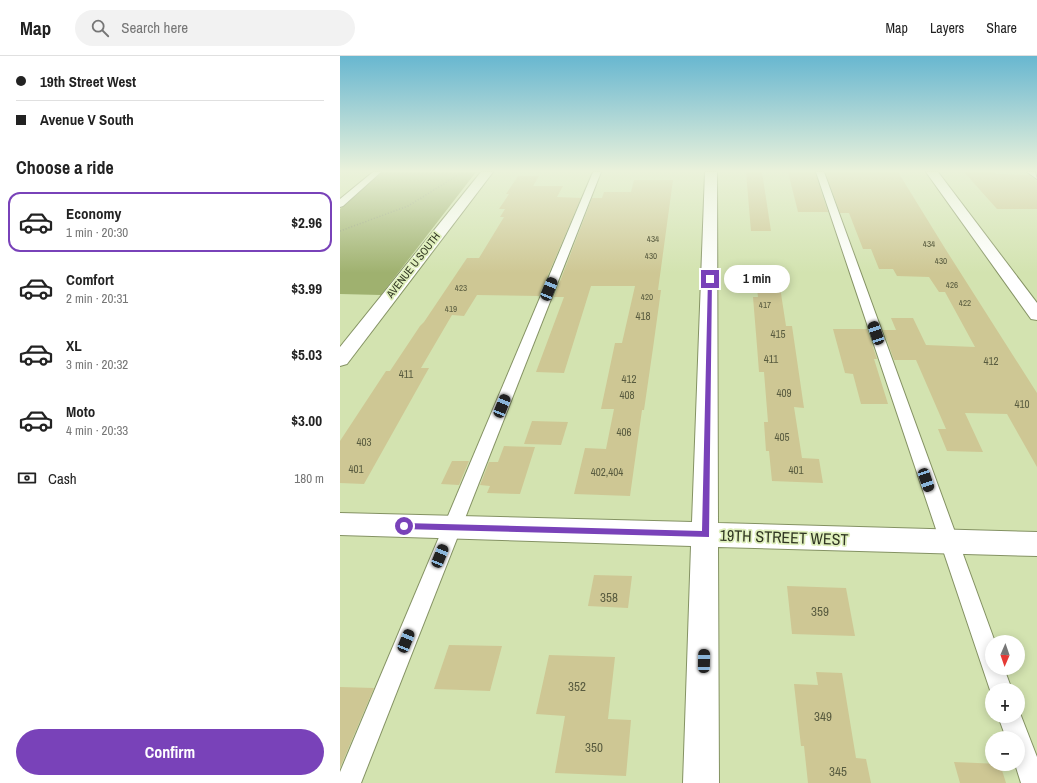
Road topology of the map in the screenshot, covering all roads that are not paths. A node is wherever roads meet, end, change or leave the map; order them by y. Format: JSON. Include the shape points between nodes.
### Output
{"nodes":[{"id":1,"x":460,"y":206,"type":"edge"},
{"id":2,"x":583,"y":206,"type":"edge"},
{"id":3,"x":711,"y":206,"type":"edge"},
{"id":4,"x":832,"y":206,"type":"edge"},
{"id":5,"x":957,"y":206,"type":"edge"},
{"id":6,"x":1037,"y":315,"type":"edge"},
{"id":7,"x":340,"y":360,"type":"edge"},
{"id":8,"x":340,"y":524,"type":"edge"},
{"id":9,"x":452,"y":528,"type":"junction"},
{"id":10,"x":706,"y":535,"type":"junction"},
{"id":11,"x":948,"y":542,"type":"junction"},
{"id":12,"x":1037,"y":544,"type":"edge"},
{"id":13,"x":985,"y":645,"type":"edge"},
{"id":14,"x":1013,"y":723,"type":"edge"},
{"id":15,"x":348,"y":783,"type":"edge"},
{"id":16,"x":701,"y":783,"type":"edge"},
{"id":17,"x":1034,"y":783,"type":"edge"}],
"edges":[{"from":1,"to":7,"type":"street","name":"AVENUE U SOUTH"},
{"from":2,"to":9,"type":"lane"},
{"from":3,"to":10,"type":"street"},
{"from":4,"to":11,"type":"lane"},
{"from":5,"to":6,"type":"street"},
{"from":8,"to":9,"type":"street","name":"19TH STREET WEST"},
{"from":9,"to":10,"type":"street","name":"19TH STREET WEST"},
{"from":9,"to":15,"type":"lane"},
{"from":10,"to":11,"type":"street","name":"19TH STREET WEST"},
{"from":10,"to":16,"type":"street"},
{"from":11,"to":12,"type":"street","name":"19TH STREET WEST"},
{"from":11,"to":13,"type":"lane"},
{"from":14,"to":17,"type":"lane"}]}
